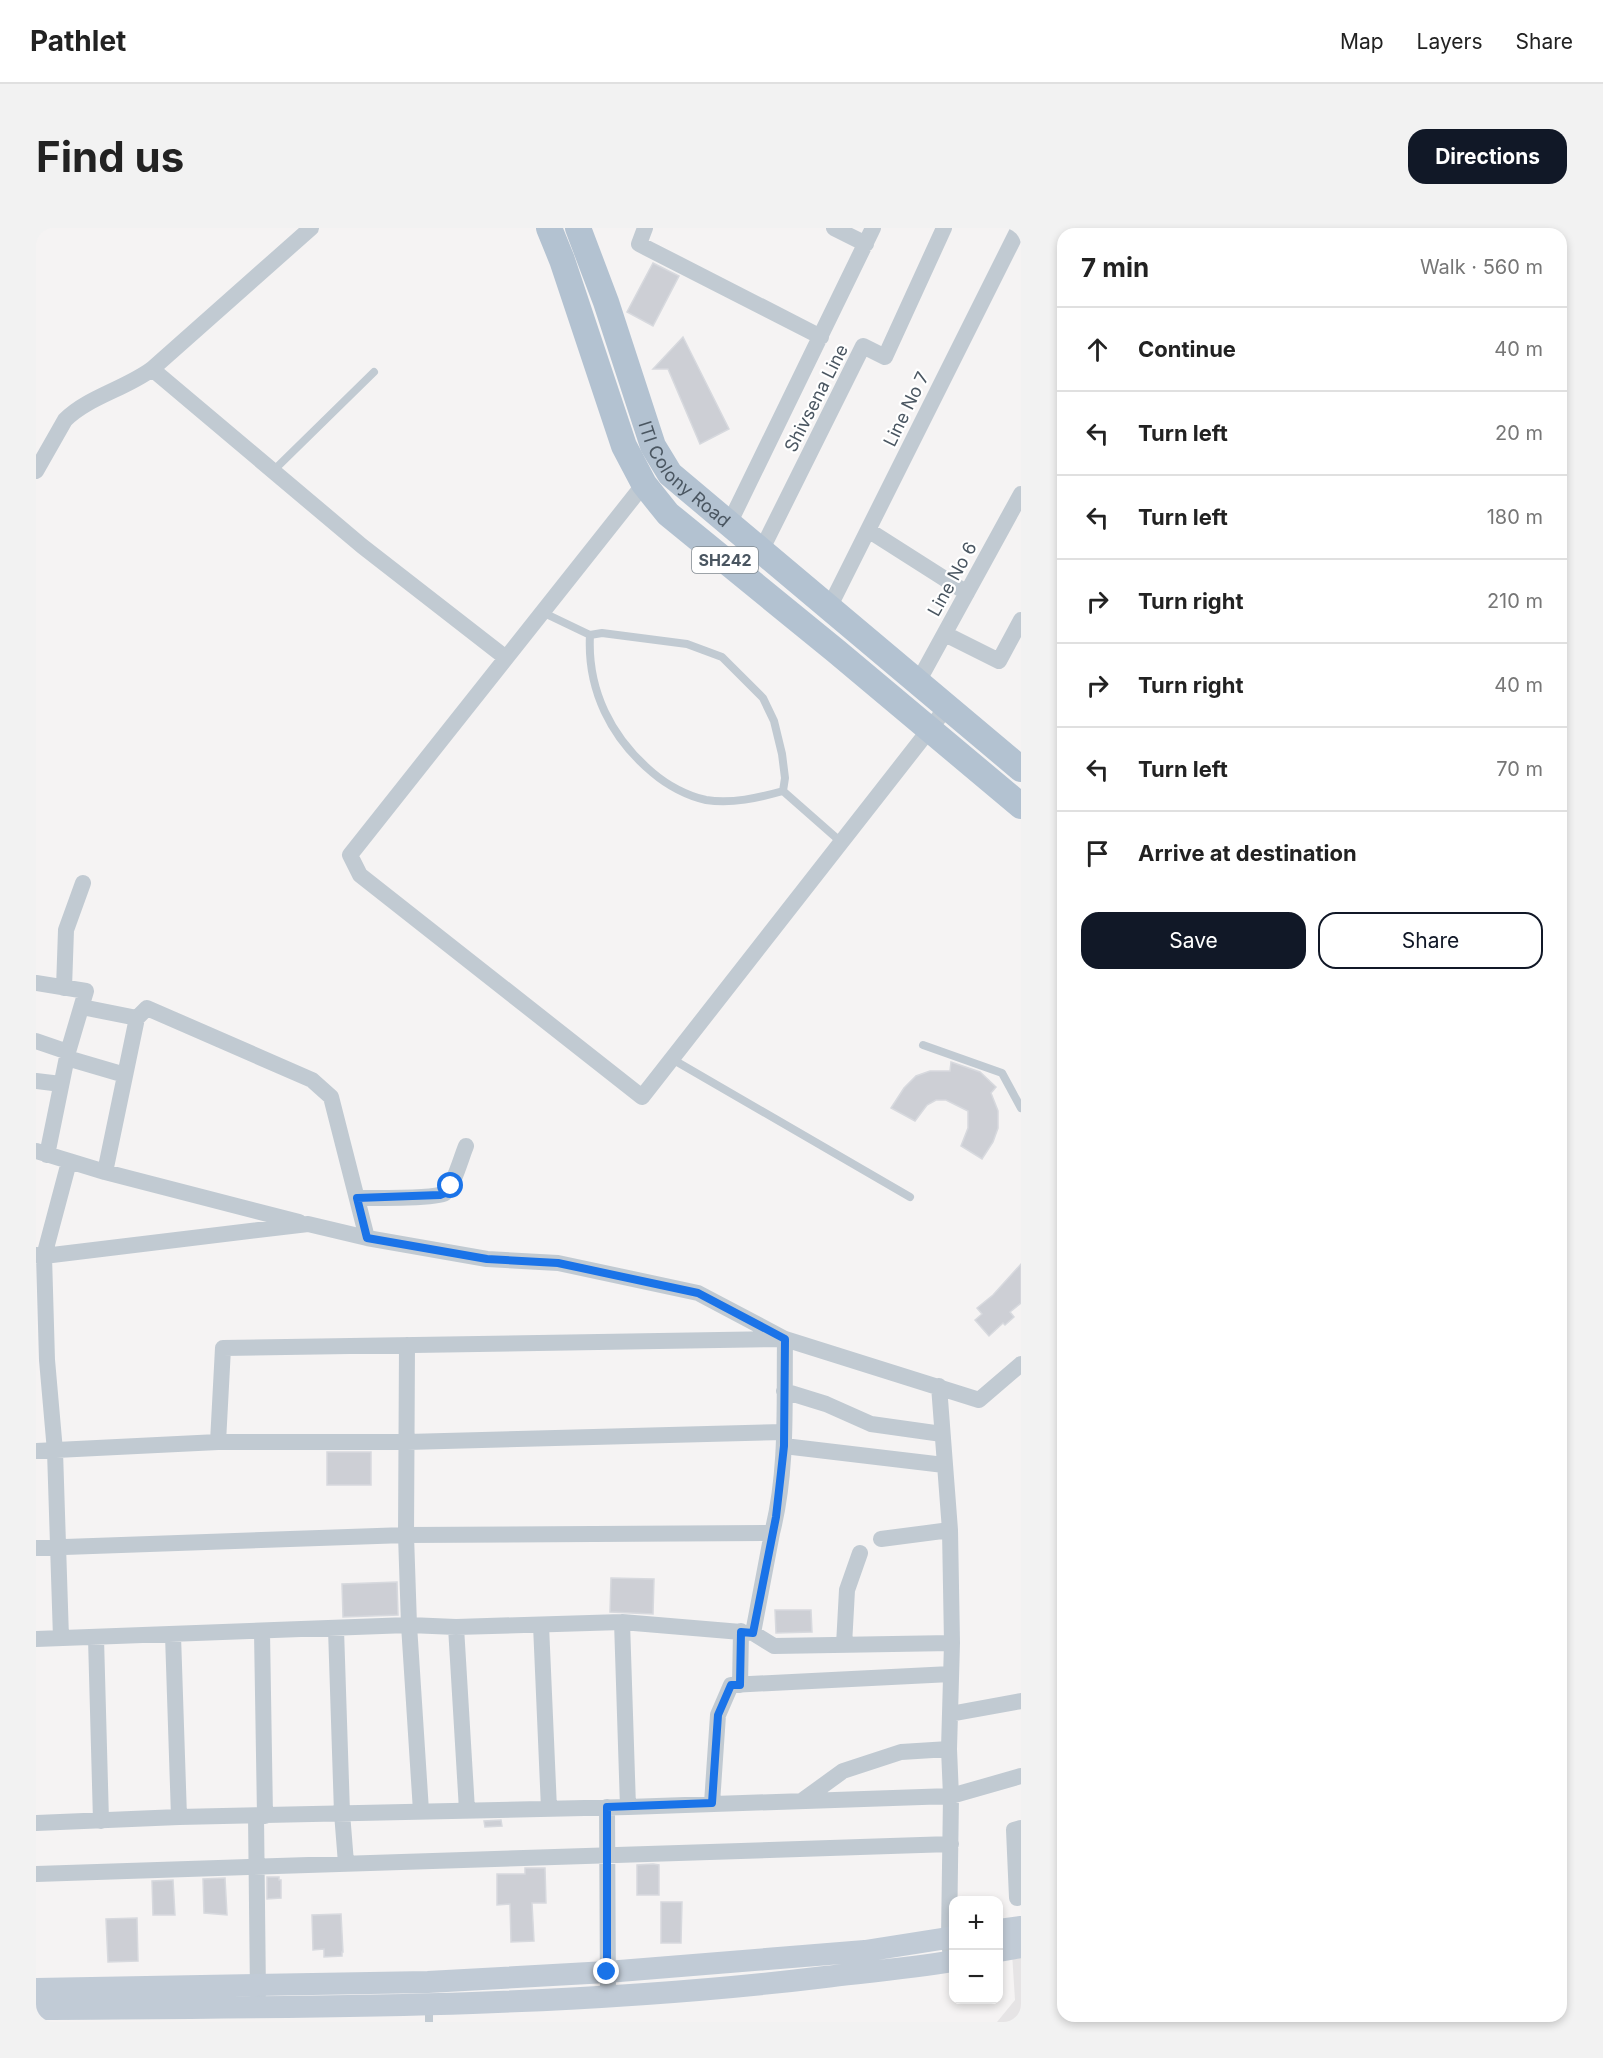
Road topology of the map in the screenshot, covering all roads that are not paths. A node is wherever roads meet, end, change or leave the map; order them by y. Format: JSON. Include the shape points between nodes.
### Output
{"nodes":[{"id":1,"x":311,"y":228,"type":"edge"},
{"id":2,"x":549,"y":228,"type":"edge"},
{"id":3,"x":578,"y":228,"type":"edge"},
{"id":4,"x":645,"y":228,"type":"edge"},
{"id":5,"x":834,"y":228,"type":"edge"},
{"id":6,"x":873,"y":228,"type":"edge"},
{"id":7,"x":944,"y":228,"type":"edge"},
{"id":8,"x":1018,"y":228,"type":"edge"},
{"id":9,"x":866,"y":244,"type":"junction"},
{"id":10,"x":821,"y":337,"type":"junction"},
{"id":11,"x":152,"y":369,"type":"junction"},
{"id":12,"x":375,"y":372,"type":"dead end"},
{"id":13,"x":36,"y":471,"type":"edge"},
{"id":14,"x":273,"y":471,"type":"junction"},
{"id":15,"x":644,"y":484,"type":"junction"},
{"id":16,"x":1021,"y":494,"type":"edge"},
{"id":17,"x":729,"y":524,"type":"junction"},
{"id":18,"x":868,"y":530,"type":"junction"},
{"id":19,"x":761,"y":551,"type":"junction"},
{"id":20,"x":966,"y":594,"type":"junction"},
{"id":21,"x":829,"y":608,"type":"junction"},
{"id":22,"x":542,"y":612,"type":"junction"},
{"id":23,"x":1021,"y":620,"type":"edge"},
{"id":24,"x":945,"y":634,"type":"junction"},
{"id":25,"x":590,"y":635,"type":"junction"},
{"id":26,"x":506,"y":658,"type":"junction"},
{"id":27,"x":918,"y":682,"type":"junction"},
{"id":28,"x":947,"y":707,"type":"junction"},
{"id":29,"x":929,"y":729,"type":"junction"},
{"id":30,"x":1021,"y":769,"type":"edge"},
{"id":31,"x":783,"y":791,"type":"junction"},
{"id":32,"x":1021,"y":806,"type":"edge"},
{"id":33,"x":841,"y":842,"type":"junction"},
{"id":34,"x":83,"y":883,"type":"dead end"},
{"id":35,"x":36,"y":983,"type":"edge"},
{"id":36,"x":64,"y":988,"type":"junction"},
{"id":37,"x":82,"y":1007,"type":"junction"},
{"id":38,"x":137,"y":1018,"type":"junction"},
{"id":39,"x":36,"y":1041,"type":"edge"},
{"id":40,"x":923,"y":1046,"type":"dead end"},
{"id":41,"x":67,"y":1055,"type":"junction"},
{"id":42,"x":672,"y":1059,"type":"junction"},
{"id":43,"x":125,"y":1075,"type":"junction"},
{"id":44,"x":36,"y":1081,"type":"edge"},
{"id":45,"x":61,"y":1084,"type":"junction"},
{"id":46,"x":1021,"y":1108,"type":"edge"},
{"id":47,"x":466,"y":1146,"type":"dead end"},
{"id":48,"x":42,"y":1153,"type":"edge"},
{"id":49,"x":69,"y":1162,"type":"junction"},
{"id":50,"x":105,"y":1172,"type":"junction"},
{"id":51,"x":910,"y":1197,"type":"dead end"},
{"id":52,"x":357,"y":1198,"type":"junction"},
{"id":53,"x":308,"y":1224,"type":"junction"},
{"id":54,"x":367,"y":1238,"type":"junction"},
{"id":55,"x":40,"y":1256,"type":"edge"},
{"id":56,"x":785,"y":1339,"type":"junction"},
{"id":57,"x":407,"y":1345,"type":"junction"},
{"id":58,"x":41,"y":1360,"type":"edge"},
{"id":59,"x":1021,"y":1364,"type":"edge"},
{"id":60,"x":939,"y":1386,"type":"junction"},
{"id":61,"x":784,"y":1391,"type":"junction"},
{"id":62,"x":942,"y":1434,"type":"junction"},
{"id":63,"x":784,"y":1439,"type":"junction"},
{"id":64,"x":218,"y":1442,"type":"junction"},
{"id":65,"x":407,"y":1442,"type":"junction"},
{"id":66,"x":36,"y":1451,"type":"edge"},
{"id":67,"x":55,"y":1451,"type":"junction"},
{"id":68,"x":944,"y":1465,"type":"junction"},
{"id":69,"x":950,"y":1530,"type":"junction"},
{"id":70,"x":772,"y":1533,"type":"junction"},
{"id":71,"x":406,"y":1535,"type":"junction"},
{"id":72,"x":881,"y":1539,"type":"dead end"},
{"id":73,"x":57,"y":1547,"type":"junction"},
{"id":74,"x":36,"y":1548,"type":"edge"},
{"id":75,"x":860,"y":1553,"type":"dead end"},
{"id":76,"x":622,"y":1622,"type":"junction"},
{"id":77,"x":409,"y":1625,"type":"junction"},
{"id":78,"x":541,"y":1625,"type":"junction"},
{"id":79,"x":456,"y":1626,"type":"junction"},
{"id":80,"x":336,"y":1629,"type":"junction"},
{"id":81,"x":262,"y":1632,"type":"junction"},
{"id":82,"x":747,"y":1632,"type":"junction"},
{"id":83,"x":173,"y":1635,"type":"junction"},
{"id":84,"x":61,"y":1638,"type":"junction"},
{"id":85,"x":96,"y":1638,"type":"junction"},
{"id":86,"x":36,"y":1639,"type":"edge"},
{"id":87,"x":952,"y":1642,"type":"junction"},
{"id":88,"x":843,"y":1645,"type":"junction"},
{"id":89,"x":951,"y":1674,"type":"junction"},
{"id":90,"x":740,"y":1685,"type":"junction"},
{"id":91,"x":1021,"y":1701,"type":"edge"},
{"id":92,"x":950,"y":1714,"type":"junction"},
{"id":93,"x":949,"y":1749,"type":"junction"},
{"id":94,"x":1021,"y":1776,"type":"edge"},
{"id":95,"x":951,"y":1796,"type":"junction"},
{"id":96,"x":803,"y":1800,"type":"junction"},
{"id":97,"x":712,"y":1803,"type":"junction"},
{"id":98,"x":607,"y":1807,"type":"junction"},
{"id":99,"x":628,"y":1807,"type":"junction"},
{"id":100,"x":549,"y":1809,"type":"junction"},
{"id":101,"x":467,"y":1810,"type":"junction"},
{"id":102,"x":421,"y":1811,"type":"junction"},
{"id":103,"x":342,"y":1813,"type":"junction"},
{"id":104,"x":260,"y":1816,"type":"junction"},
{"id":105,"x":179,"y":1817,"type":"junction"},
{"id":106,"x":101,"y":1821,"type":"junction"},
{"id":107,"x":36,"y":1823,"type":"edge"},
{"id":108,"x":1021,"y":1828,"type":"edge"},
{"id":109,"x":951,"y":1844,"type":"junction"},
{"id":110,"x":608,"y":1856,"type":"junction"},
{"id":111,"x":346,"y":1863,"type":"junction"},
{"id":112,"x":258,"y":1866,"type":"junction"},
{"id":113,"x":36,"y":1874,"type":"edge"},
{"id":114,"x":951,"y":1896,"type":"edge"},
{"id":115,"x":1017,"y":1898,"type":"dead end"},
{"id":116,"x":1021,"y":1927,"type":"edge"},
{"id":117,"x":1003,"y":1929,"type":"edge"},
{"id":118,"x":949,"y":1937,"type":"edge"},
{"id":119,"x":1021,"y":1947,"type":"edge"},
{"id":120,"x":1003,"y":1951,"type":"edge"},
{"id":121,"x":949,"y":1961,"type":"edge"},
{"id":122,"x":607,"y":1972,"type":"junction"},
{"id":123,"x":258,"y":1984,"type":"junction"},
{"id":124,"x":36,"y":1989,"type":"edge"},
{"id":125,"x":608,"y":1998,"type":"junction"},
{"id":126,"x":258,"y":2007,"type":"junction"},
{"id":127,"x":36,"y":2009,"type":"edge"},
{"id":128,"x":429,"y":2014,"type":"edge"}],
"edges":[{"from":1,"to":11,"type":"street"},
{"from":2,"to":15,"type":"main road","number":"SH242","via":[[624,446]]},
{"from":3,"to":17,"type":"main road","name":"ITI Colony Road","number":"SH242","via":[[653,446],[670,474]]},
{"from":4,"to":10,"type":"street","via":[[639,244]]},
{"from":5,"to":9,"type":"street"},
{"from":6,"to":9,"type":"street"},
{"from":7,"to":19,"type":"street","name":"Shivsena Line","via":[[885,357],[863,346]]},
{"from":8,"to":18,"type":"street","name":"Line No 7"},
{"from":9,"to":10,"type":"street"},
{"from":10,"to":17,"type":"street"},
{"from":11,"to":13,"type":"street","via":[[71,414]]},
{"from":11,"to":14,"type":"street"},
{"from":12,"to":14,"type":"lane"},
{"from":14,"to":26,"type":"street"},
{"from":15,"to":22,"type":"street"},
{"from":15,"to":29,"type":"main road","number":"SH242","via":[[668,514]]},
{"from":16,"to":20,"type":"street","name":"Line No 6"},
{"from":17,"to":19,"type":"main road","name":"ITI Colony Road","number":"SH242"},
{"from":18,"to":20,"type":"street"},
{"from":18,"to":21,"type":"street","name":"Line No 7"},
{"from":19,"to":21,"type":"main road","name":"ITI Colony Road","number":"SH242"},
{"from":20,"to":24,"type":"street","name":"Line No 6"},
{"from":21,"to":27,"type":"main road","name":"ITI Colony Road","number":"SH242"},
{"from":22,"to":25,"type":"lane"},
{"from":22,"to":26,"type":"street"},
{"from":23,"to":24,"type":"street","via":[[999,661]]},
{"from":24,"to":27,"type":"street","name":"Line No 6"},
{"from":25,"to":31,"type":"lane","via":[[602,633],[687,644],[722,657],[763,698],[774,721],[782,754]]},
{"from":25,"to":31,"type":"lane","via":[[596,690],[606,718],[620,740],[660,779],[704,800],[733,802]]},
{"from":26,"to":42,"type":"street","via":[[350,855],[360,875],[642,1097]]},
{"from":27,"to":28,"type":"main road","name":"ITI Colony Road","number":"SH242"},
{"from":28,"to":29,"type":"street"},
{"from":28,"to":30,"type":"main road","name":"ITI Colony Road","number":"SH242"},
{"from":29,"to":32,"type":"main road","number":"SH242"},
{"from":29,"to":33,"type":"street"},
{"from":31,"to":33,"type":"lane"},
{"from":33,"to":42,"type":"street"},
{"from":34,"to":36,"type":"street","via":[[66,930]]},
{"from":35,"to":36,"type":"street"},
{"from":36,"to":37,"type":"street","via":[[86,991]]},
{"from":37,"to":38,"type":"street"},
{"from":37,"to":41,"type":"street"},
{"from":38,"to":43,"type":"street"},
{"from":38,"to":52,"type":"street","via":[[147,1008],[312,1080],[331,1097]]},
{"from":39,"to":41,"type":"street"},
{"from":40,"to":46,"type":"lane","via":[[1002,1073]]},
{"from":41,"to":43,"type":"street"},
{"from":41,"to":45,"type":"street"},
{"from":42,"to":51,"type":"lane"},
{"from":43,"to":50,"type":"street"},
{"from":44,"to":45,"type":"street"},
{"from":45,"to":48,"type":"street"},
{"from":47,"to":52,"type":"street","via":[[445,1193]]},
{"from":48,"to":49,"type":"street"},
{"from":49,"to":50,"type":"street"},
{"from":49,"to":55,"type":"street"},
{"from":50,"to":53,"type":"street"},
{"from":52,"to":54,"type":"street"},
{"from":53,"to":54,"type":"street"},
{"from":53,"to":55,"type":"street"},
{"from":54,"to":56,"type":"street","via":[[487,1259],[558,1263],[698,1293]]},
{"from":55,"to":58,"type":"street"},
{"from":56,"to":57,"type":"street"},
{"from":56,"to":60,"type":"street"},
{"from":56,"to":61,"type":"street"},
{"from":57,"to":64,"type":"street","via":[[223,1348]]},
{"from":57,"to":65,"type":"street"},
{"from":58,"to":67,"type":"street"},
{"from":59,"to":60,"type":"street","via":[[979,1400]]},
{"from":60,"to":62,"type":"street"},
{"from":61,"to":62,"type":"street","via":[[871,1424]]},
{"from":61,"to":63,"type":"street"},
{"from":62,"to":68,"type":"street"},
{"from":63,"to":65,"type":"street"},
{"from":63,"to":68,"type":"street"},
{"from":63,"to":70,"type":"street"},
{"from":64,"to":65,"type":"street"},
{"from":64,"to":67,"type":"street"},
{"from":65,"to":71,"type":"street"},
{"from":66,"to":67,"type":"street"},
{"from":67,"to":73,"type":"street"},
{"from":68,"to":69,"type":"street"},
{"from":69,"to":72,"type":"street"},
{"from":69,"to":87,"type":"street"},
{"from":70,"to":71,"type":"street"},
{"from":70,"to":82,"type":"street"},
{"from":71,"to":73,"type":"street"},
{"from":71,"to":77,"type":"street"},
{"from":73,"to":74,"type":"street"},
{"from":73,"to":84,"type":"street"},
{"from":75,"to":88,"type":"street","via":[[847,1590]]},
{"from":76,"to":78,"type":"street"},
{"from":76,"to":82,"type":"street"},
{"from":76,"to":99,"type":"street"},
{"from":77,"to":79,"type":"street"},
{"from":77,"to":80,"type":"street"},
{"from":77,"to":102,"type":"street"},
{"from":78,"to":79,"type":"street"},
{"from":78,"to":100,"type":"street"},
{"from":79,"to":101,"type":"street"},
{"from":80,"to":81,"type":"street"},
{"from":80,"to":103,"type":"street"},
{"from":81,"to":83,"type":"street"},
{"from":81,"to":104,"type":"street"},
{"from":82,"to":88,"type":"street","via":[[774,1646]]},
{"from":82,"to":90,"type":"street"},
{"from":83,"to":85,"type":"street"},
{"from":83,"to":105,"type":"street"},
{"from":84,"to":85,"type":"street"},
{"from":84,"to":86,"type":"street"},
{"from":85,"to":106,"type":"street"},
{"from":87,"to":88,"type":"street"},
{"from":87,"to":89,"type":"street"},
{"from":89,"to":90,"type":"street"},
{"from":89,"to":92,"type":"street"},
{"from":90,"to":97,"type":"street","via":[[731,1685],[718,1715]]},
{"from":91,"to":92,"type":"street"},
{"from":92,"to":93,"type":"street"},
{"from":93,"to":95,"type":"street"},
{"from":93,"to":96,"type":"street","via":[[901,1752],[843,1771]]},
{"from":94,"to":95,"type":"street"},
{"from":95,"to":96,"type":"street"},
{"from":95,"to":109,"type":"street"},
{"from":96,"to":97,"type":"street"},
{"from":97,"to":99,"type":"street"},
{"from":98,"to":99,"type":"street"},
{"from":98,"to":100,"type":"street"},
{"from":98,"to":110,"type":"street"},
{"from":100,"to":101,"type":"street"},
{"from":101,"to":102,"type":"street"},
{"from":102,"to":103,"type":"street"},
{"from":103,"to":104,"type":"street"},
{"from":103,"to":111,"type":"street"},
{"from":104,"to":105,"type":"street"},
{"from":104,"to":112,"type":"street"},
{"from":105,"to":106,"type":"street"},
{"from":106,"to":107,"type":"street"},
{"from":108,"to":115,"type":"street","via":[[1014,1830]]},
{"from":109,"to":110,"type":"street"},
{"from":109,"to":114,"type":"street"},
{"from":110,"to":111,"type":"street"},
{"from":110,"to":122,"type":"street"},
{"from":111,"to":112,"type":"street"},
{"from":112,"to":113,"type":"street"},
{"from":112,"to":123,"type":"street"},
{"from":116,"to":117,"type":"street"},
{"from":118,"to":122,"type":"street","via":[[866,1952]]},
{"from":119,"to":120,"type":"street"},
{"from":121,"to":125,"type":"street","via":[[726,1989]]},
{"from":122,"to":123,"type":"street","via":[[428,1982]]},
{"from":122,"to":125,"type":"street"},
{"from":123,"to":124,"type":"street"},
{"from":123,"to":126,"type":"street"},
{"from":125,"to":128,"type":"street"},
{"from":126,"to":127,"type":"street"},
{"from":126,"to":128,"type":"street"}]}
